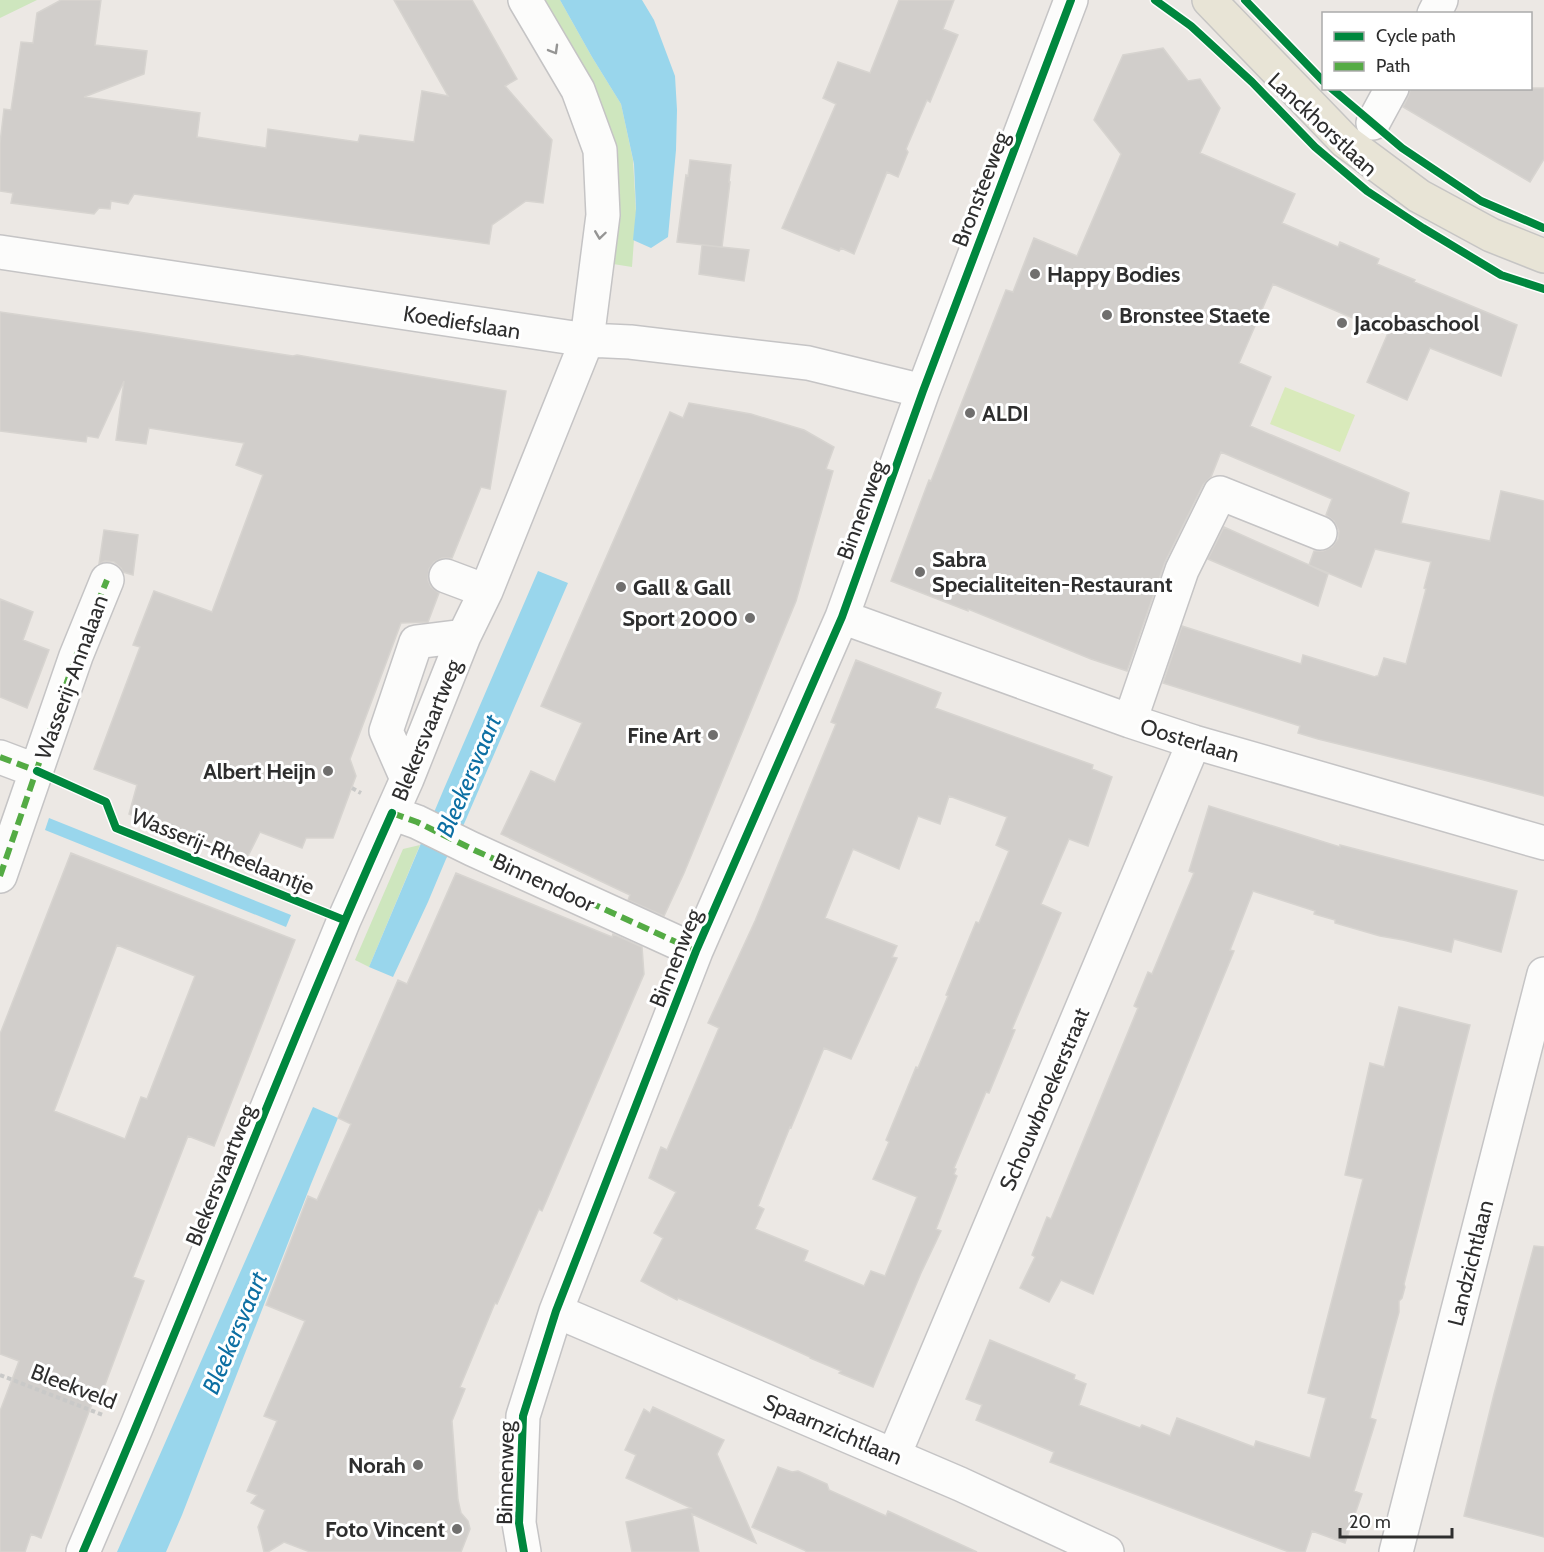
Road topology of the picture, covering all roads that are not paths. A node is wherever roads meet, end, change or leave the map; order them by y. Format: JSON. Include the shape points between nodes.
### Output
{"nodes":[{"id":1,"x":525,"y":0,"type":"edge"},
{"id":2,"x":1071,"y":0,"type":"edge"},
{"id":3,"x":1209,"y":0,"type":"edge"},
{"id":4,"x":1391,"y":90,"type":"edge"},
{"id":5,"x":1373,"y":123,"type":"dead end"},
{"id":6,"x":0,"y":252,"type":"edge"},
{"id":7,"x":1544,"y":256,"type":"edge"},
{"id":8,"x":587,"y":340,"type":"junction"},
{"id":9,"x":923,"y":391,"type":"junction"},
{"id":10,"x":1320,"y":533,"type":"dead end"},
{"id":11,"x":446,"y":576,"type":"dead end"},
{"id":12,"x":107,"y":580,"type":"dead end"},
{"id":13,"x":486,"y":591,"type":"junction"},
{"id":14,"x":842,"y":617,"type":"junction"},
{"id":15,"x":1130,"y":721,"type":"junction"},
{"id":16,"x":1194,"y":742,"type":"junction"},
{"id":17,"x":0,"y":757,"type":"edge"},
{"id":18,"x":37,"y":771,"type":"junction"},
{"id":19,"x":405,"y":817,"type":"junction"},
{"id":20,"x":1544,"y":843,"type":"edge"},
{"id":21,"x":0,"y":876,"type":"edge"},
{"id":22,"x":696,"y":951,"type":"junction"},
{"id":23,"x":1544,"y":974,"type":"edge"},
{"id":24,"x":556,"y":1311,"type":"junction"},
{"id":25,"x":894,"y":1455,"type":"junction"},
{"id":26,"x":83,"y":1552,"type":"edge"},
{"id":27,"x":524,"y":1552,"type":"edge"},
{"id":28,"x":1107,"y":1552,"type":"edge"},
{"id":29,"x":1396,"y":1552,"type":"edge"}],
"edges":[{"from":1,"to":8,"type":"street","name":"Blekersvaartweg","one_way":true,"via":[[578,90],[600,150],[603,214]]},
{"from":2,"to":9,"type":"street","name":"Bronsteeweg"},
{"from":3,"to":7,"type":"main road","name":"Lanckhorstlaan","via":[[1355,148],[1419,196],[1491,235]]},
{"from":4,"to":5,"type":"street"},
{"from":6,"to":8,"type":"street","name":"Koediefslaan"},
{"from":8,"to":9,"type":"street","name":"Koediefslaan","via":[[808,363]]},
{"from":8,"to":13,"type":"street","name":"Blekersvaartweg"},
{"from":9,"to":14,"type":"street","name":"Binnenweg"},
{"from":10,"to":15,"type":"street","via":[[1220,493],[1182,570]]},
{"from":11,"to":13,"type":"street"},
{"from":12,"to":18,"type":"street","name":"Wasserij-Annalaan"},
{"from":13,"to":19,"type":"street","name":"Blekersvaartweg","via":[[406,779]]},
{"from":14,"to":15,"type":"street","name":"Oosterlaan"},
{"from":14,"to":22,"type":"street","name":"Binnenweg"},
{"from":15,"to":16,"type":"street","name":"Oosterlaan"},
{"from":16,"to":20,"type":"street","name":"Oosterlaan"},
{"from":16,"to":25,"type":"street","name":"Schouwbroekerstraat"},
{"from":17,"to":18,"type":"street"},
{"from":18,"to":21,"type":"street","name":"Wasserij-Annalaan"},
{"from":19,"to":22,"type":"street","name":"Binnendoor"},
{"from":19,"to":26,"type":"street","name":"Blekersvaartweg","via":[[344,920]]},
{"from":22,"to":24,"type":"street","name":"Binnenweg"},
{"from":23,"to":29,"type":"street","name":"Landzichtlaan"},
{"from":24,"to":25,"type":"street","name":"Spaarnzichtlaan"},
{"from":24,"to":27,"type":"street","name":"Binnenweg","via":[[523,1416],[519,1523]]},
{"from":25,"to":28,"type":"street","name":"Spaarnzichtlaan"}]}
